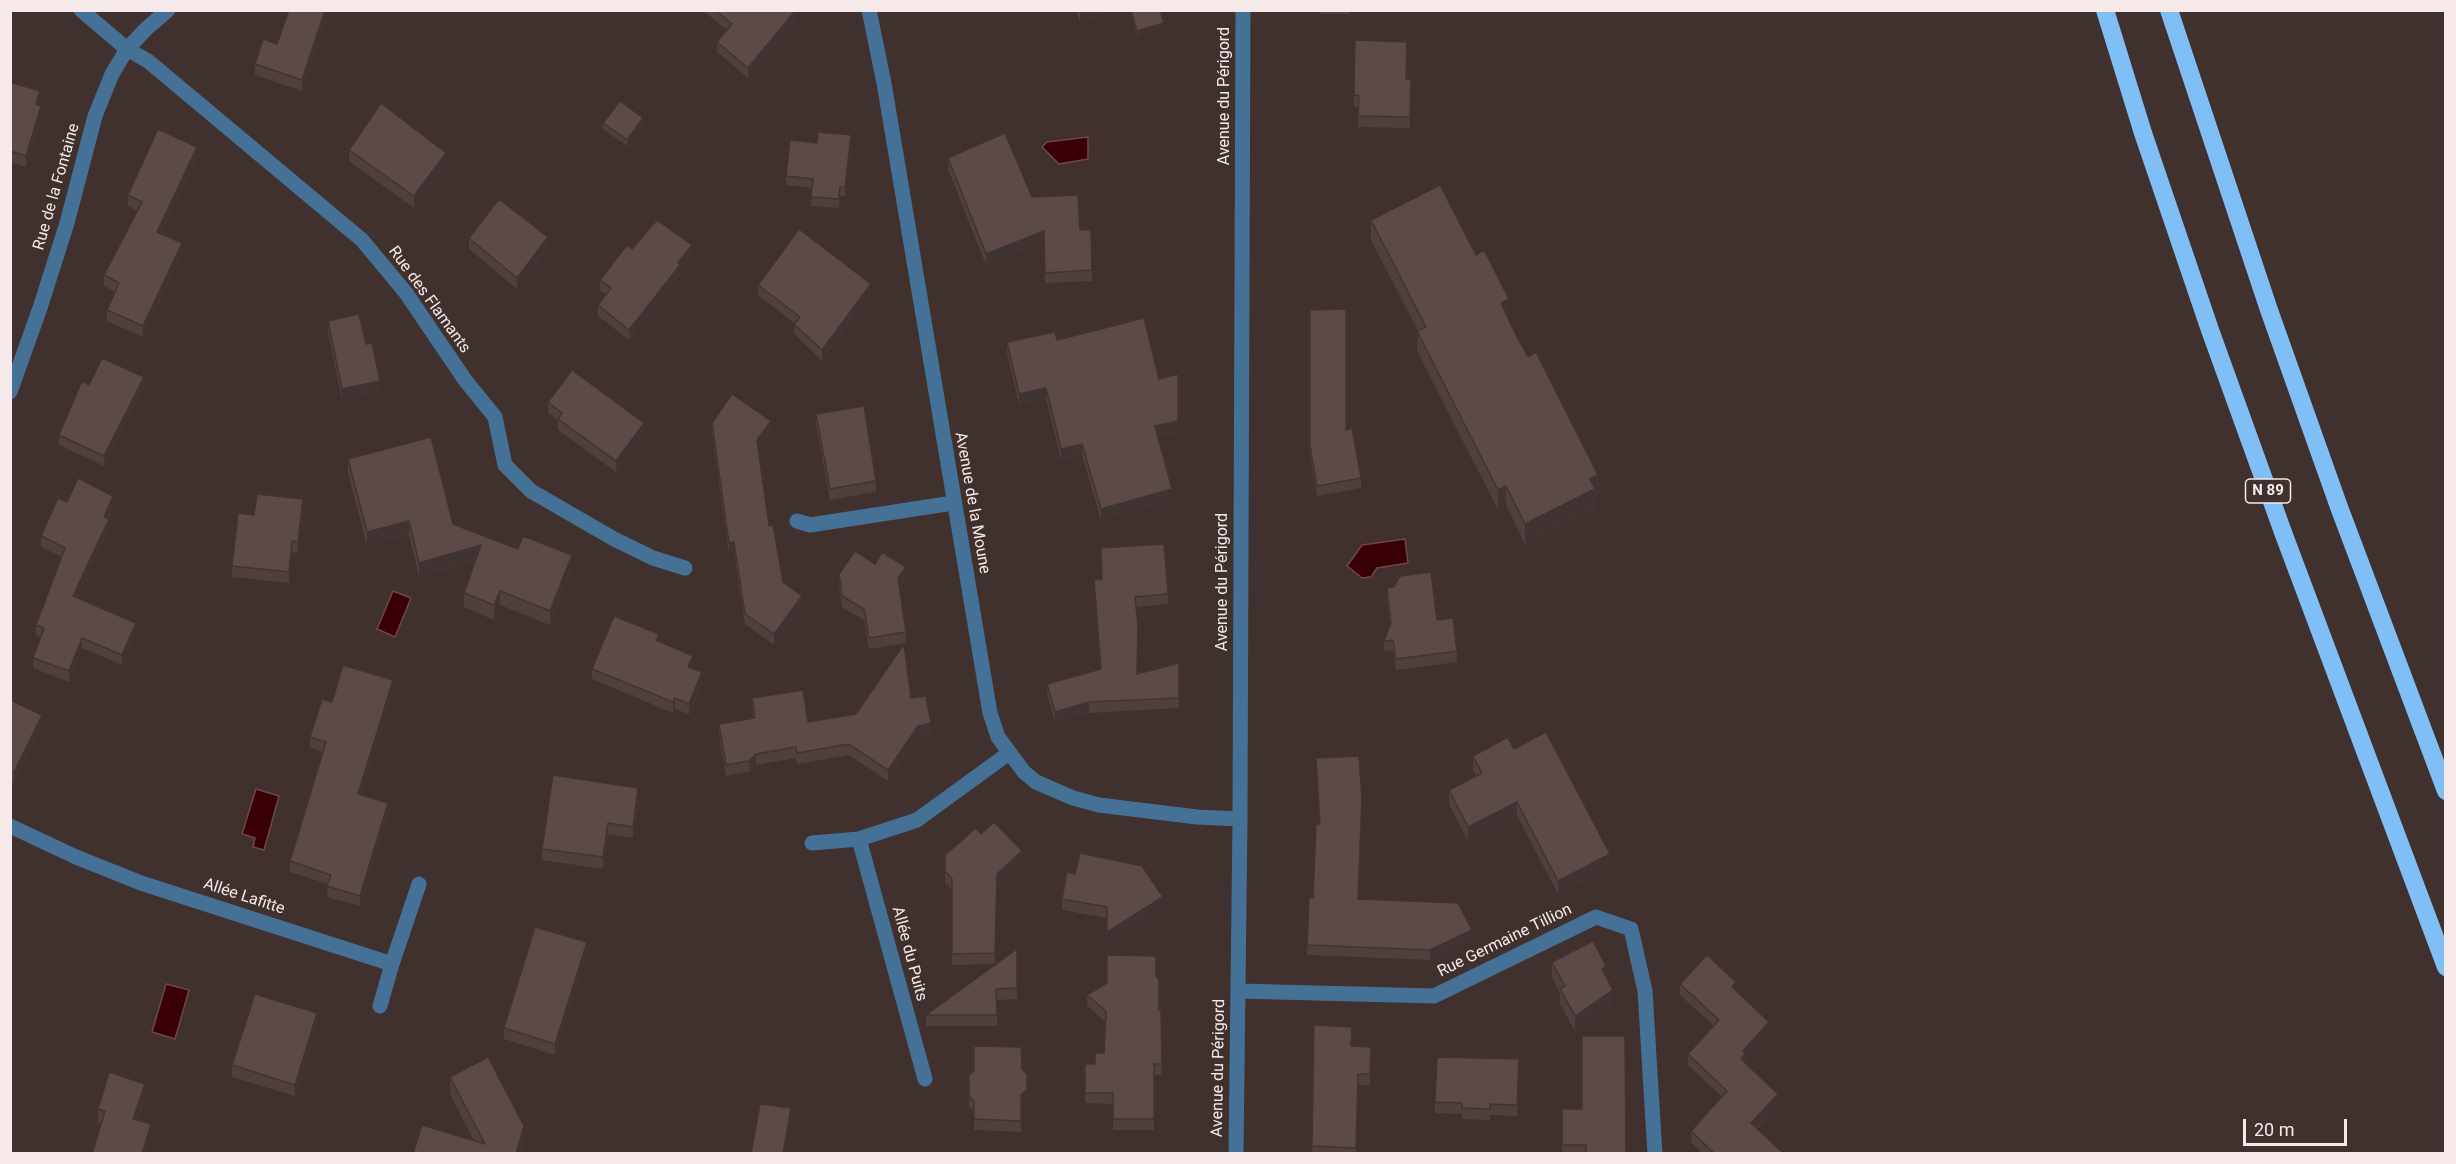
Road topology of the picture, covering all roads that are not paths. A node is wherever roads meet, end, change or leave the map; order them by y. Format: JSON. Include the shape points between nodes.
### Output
{"nodes":[{"id":1,"x":81,"y":10,"type":"edge"},
{"id":2,"x":168,"y":10,"type":"edge"},
{"id":3,"x":869,"y":10,"type":"edge"},
{"id":4,"x":1243,"y":10,"type":"edge"},
{"id":5,"x":2105,"y":10,"type":"edge"},
{"id":6,"x":2169,"y":10,"type":"edge"},
{"id":7,"x":127,"y":49,"type":"junction"},
{"id":8,"x":10,"y":392,"type":"edge"},
{"id":9,"x":954,"y":503,"type":"junction"},
{"id":10,"x":797,"y":521,"type":"dead end"},
{"id":11,"x":685,"y":568,"type":"dead end"},
{"id":12,"x":1009,"y":753,"type":"junction"},
{"id":13,"x":2445,"y":791,"type":"edge"},
{"id":14,"x":1240,"y":819,"type":"junction"},
{"id":15,"x":10,"y":826,"type":"edge"},
{"id":16,"x":859,"y":839,"type":"junction"},
{"id":17,"x":812,"y":843,"type":"dead end"},
{"id":18,"x":419,"y":884,"type":"dead end"},
{"id":19,"x":392,"y":964,"type":"junction"},
{"id":20,"x":2445,"y":967,"type":"edge"},
{"id":21,"x":1238,"y":991,"type":"junction"},
{"id":22,"x":380,"y":1006,"type":"dead end"},
{"id":23,"x":925,"y":1079,"type":"dead end"},
{"id":24,"x":1236,"y":1154,"type":"edge"},
{"id":25,"x":1655,"y":1154,"type":"edge"}],
"edges":[{"from":1,"to":7,"type":"street","name":"Rue des Flamants"},
{"from":2,"to":7,"type":"street","name":"Rue de la Fontaine"},
{"from":3,"to":9,"type":"street","name":"Avenue de la Moune"},
{"from":4,"to":14,"type":"street","name":"Avenue du Périgord"},
{"from":5,"to":20,"type":"highway","number":"N 89","via":[[2214,340]]},
{"from":6,"to":13,"type":"highway","via":[[2269,310]]},
{"from":7,"to":8,"type":"street","name":"Rue de la Fontaine","via":[[95,116],[67,223]]},
{"from":7,"to":11,"type":"street","name":"Rue des Flamants","via":[[148,61],[362,240],[406,293],[495,417],[505,465],[531,491],[624,544]]},
{"from":9,"to":10,"type":"street","via":[[810,525]]},
{"from":9,"to":12,"type":"street","name":"Avenue de la Moune","via":[[990,713],[998,737]]},
{"from":12,"to":14,"type":"street","name":"Avenue de la Moune","via":[[1036,782],[1073,798],[1154,812]]},
{"from":12,"to":16,"type":"street","via":[[917,820]]},
{"from":14,"to":21,"type":"street","name":"Avenue du Périgord"},
{"from":15,"to":19,"type":"street","name":"Allée Lafitte","via":[[141,883]]},
{"from":16,"to":17,"type":"street"},
{"from":16,"to":23,"type":"street","name":"Allée du Puits"},
{"from":18,"to":19,"type":"street"},
{"from":19,"to":22,"type":"street"},
{"from":21,"to":24,"type":"street","name":"Avenue du Périgord"},
{"from":21,"to":25,"type":"street","name":"Rue Germaine Tillion","via":[[1434,996],[1596,917],[1631,929],[1645,991]]}]}
